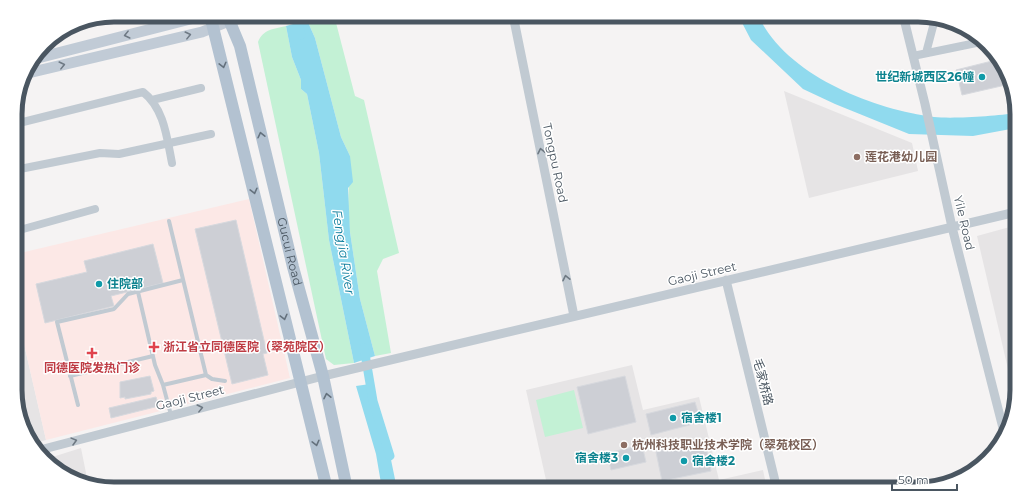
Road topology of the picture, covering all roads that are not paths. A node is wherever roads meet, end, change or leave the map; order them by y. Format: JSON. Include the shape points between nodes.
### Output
{"nodes":[{"id":1,"x":179,"y":22,"type":"edge"},
{"id":2,"x":211,"y":22,"type":"edge"},
{"id":3,"x":212,"y":22,"type":"edge"},
{"id":4,"x":230,"y":22,"type":"edge"},
{"id":5,"x":514,"y":22,"type":"edge"},
{"id":6,"x":905,"y":22,"type":"edge"},
{"id":7,"x":934,"y":24,"type":"edge"},
{"id":8,"x":976,"y":43,"type":"edge"},
{"id":9,"x":926,"y":53,"type":"junction"},
{"id":10,"x":913,"y":56,"type":"junction"},
{"id":11,"x":42,"y":57,"type":"edge"},
{"id":12,"x":32,"y":72,"type":"edge"},
{"id":13,"x":201,"y":88,"type":"dead end"},
{"id":14,"x":152,"y":100,"type":"junction"},
{"id":15,"x":22,"y":122,"type":"edge"},
{"id":16,"x":211,"y":134,"type":"dead end"},
{"id":17,"x":168,"y":143,"type":"junction"},
{"id":18,"x":172,"y":163,"type":"dead end"},
{"id":19,"x":22,"y":168,"type":"edge"},
{"id":20,"x":95,"y":209,"type":"dead end"},
{"id":21,"x":1010,"y":213,"type":"edge"},
{"id":22,"x":169,"y":221,"type":"dead end"},
{"id":23,"x":952,"y":227,"type":"junction"},
{"id":24,"x":22,"y":229,"type":"edge"},
{"id":25,"x":184,"y":280,"type":"junction"},
{"id":26,"x":726,"y":280,"type":"junction"},
{"id":27,"x":138,"y":292,"type":"junction"},
{"id":28,"x":574,"y":316,"type":"junction"},
{"id":29,"x":153,"y":356,"type":"junction"},
{"id":30,"x":206,"y":375,"type":"junction"},
{"id":31,"x":70,"y":376,"type":"junction"},
{"id":32,"x":323,"y":376,"type":"junction"},
{"id":33,"x":225,"y":381,"type":"dead end"},
{"id":34,"x":301,"y":382,"type":"junction"},
{"id":35,"x":163,"y":385,"type":"junction"},
{"id":36,"x":78,"y":405,"type":"dead end"},
{"id":37,"x":171,"y":416,"type":"junction"},
{"id":38,"x":1003,"y":427,"type":"edge"},
{"id":39,"x":44,"y":449,"type":"edge"},
{"id":40,"x":325,"y":482,"type":"edge"},
{"id":41,"x":346,"y":482,"type":"edge"},
{"id":42,"x":775,"y":482,"type":"edge"}],
"edges":[{"from":1,"to":11,"type":"main road","one_way":true},
{"from":12,"to":2,"type":"main road","one_way":true,"via":[[202,32]]},
{"from":3,"to":34,"type":"main road","name":"Gucui Road","one_way":true},
{"from":32,"to":4,"type":"main road","name":"Gucui Road","one_way":true,"via":[[293,267],[240,46]]},
{"from":28,"to":5,"type":"street","name":"Tongpu Road","one_way":true},
{"from":6,"to":10,"type":"street","name":"Yile Road"},
{"from":7,"to":9,"type":"street"},
{"from":8,"to":9,"type":"street"},
{"from":9,"to":10,"type":"street"},
{"from":10,"to":23,"type":"street","name":"Yile Road"},
{"from":13,"to":14,"type":"street"},
{"from":14,"to":15,"type":"street","via":[[143,92]]},
{"from":14,"to":17,"type":"street","via":[[162,121]]},
{"from":16,"to":17,"type":"street"},
{"from":17,"to":18,"type":"street"},
{"from":17,"to":19,"type":"street","via":[[119,154],[79,156]]},
{"from":20,"to":24,"type":"street"},
{"from":21,"to":23,"type":"street","name":"Gaoji Street"},
{"from":22,"to":25,"type":"lane"},
{"from":23,"to":26,"type":"street","name":"Gaoji Street"},
{"from":23,"to":38,"type":"street","name":"Yile Road"},
{"from":25,"to":27,"type":"lane"},
{"from":25,"to":30,"type":"lane"},
{"from":26,"to":28,"type":"street","name":"Gaoji Street"},
{"from":26,"to":42,"type":"street","name":"毛家桥路"},
{"from":27,"to":29,"type":"lane"},
{"from":27,"to":31,"type":"lane","via":[[128,294],[114,309],[57,322]]},
{"from":28,"to":32,"type":"street","name":"Gaoji Street"},
{"from":29,"to":31,"type":"lane"},
{"from":29,"to":35,"type":"lane"},
{"from":30,"to":33,"type":"lane","via":[[212,379]]},
{"from":30,"to":35,"type":"lane"},
{"from":31,"to":36,"type":"lane"},
{"from":32,"to":34,"type":"street","name":"Gaoji Street"},
{"from":41,"to":32,"type":"main road","name":"Gucui Road","one_way":true},
{"from":37,"to":34,"type":"street","name":"Gaoji Street","one_way":true},
{"from":34,"to":40,"type":"main road","name":"Gucui Road","one_way":true},
{"from":35,"to":37,"type":"lane"},
{"from":39,"to":37,"type":"street","name":"Gaoji Street","one_way":true}]}
